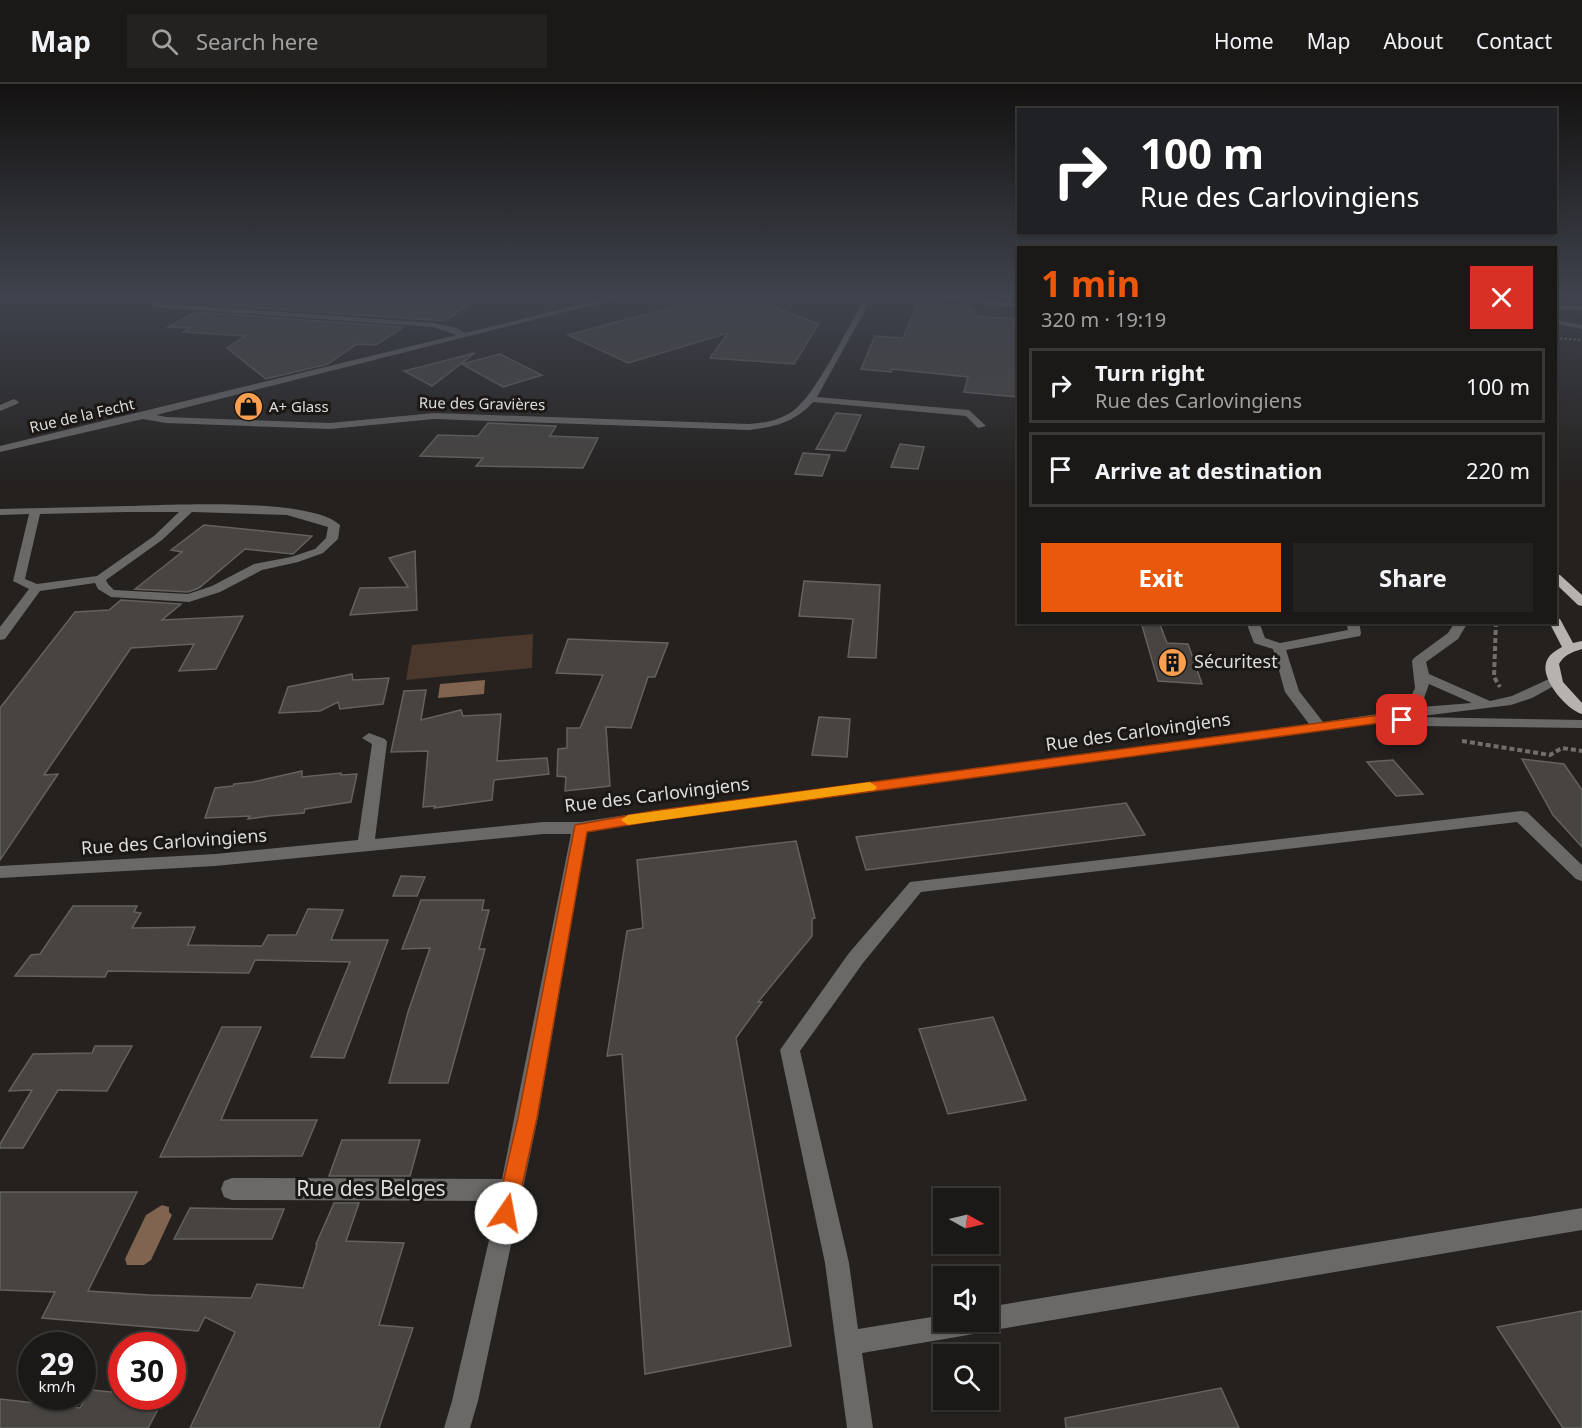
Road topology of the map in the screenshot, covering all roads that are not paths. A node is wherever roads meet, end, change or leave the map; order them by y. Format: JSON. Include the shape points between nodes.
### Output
{"nodes":[{"id":1,"x":373,"y":359,"type":"edge"},
{"id":2,"x":835,"y":359,"type":"edge"},
{"id":3,"x":812,"y":399,"type":"junction"},
{"id":4,"x":14,"y":402,"type":"dead end"},
{"id":5,"x":0,"y":408,"type":"edge"},
{"id":6,"x":143,"y":416,"type":"junction"},
{"id":7,"x":981,"y":426,"type":"dead end"},
{"id":8,"x":0,"y":449,"type":"edge"},
{"id":9,"x":189,"y":509,"type":"junction"},
{"id":10,"x":35,"y":511,"type":"junction"},
{"id":11,"x":0,"y":512,"type":"edge"},
{"id":12,"x":100,"y":579,"type":"junction"},
{"id":13,"x":1557,"y":579,"type":"edge"},
{"id":14,"x":36,"y":588,"type":"junction"},
{"id":15,"x":1582,"y":602,"type":"edge"},
{"id":16,"x":1557,"y":623,"type":"edge"},
{"id":17,"x":1253,"y":624,"type":"edge"},
{"id":18,"x":1353,"y":624,"type":"edge"},
{"id":19,"x":1461,"y":624,"type":"edge"},
{"id":20,"x":0,"y":636,"type":"edge"},
{"id":21,"x":1576,"y":646,"type":"edge"},
{"id":22,"x":1279,"y":647,"type":"junction"},
{"id":23,"x":1424,"y":677,"type":"junction"},
{"id":24,"x":1554,"y":682,"type":"junction"},
{"id":25,"x":1491,"y":705,"type":"junction"},
{"id":26,"x":1582,"y":710,"type":"edge"},
{"id":27,"x":1411,"y":712,"type":"junction"},
{"id":28,"x":1387,"y":718,"type":"junction"},
{"id":29,"x":1582,"y":724,"type":"edge"},
{"id":30,"x":1319,"y":727,"type":"junction"},
{"id":31,"x":369,"y":738,"type":"dead end"},
{"id":32,"x":580,"y":828,"type":"junction"},
{"id":33,"x":366,"y":844,"type":"junction"},
{"id":34,"x":0,"y":872,"type":"edge"},
{"id":35,"x":1582,"y":875,"type":"edge"},
{"id":36,"x":232,"y":1189,"type":"dead end"},
{"id":37,"x":511,"y":1190,"type":"junction"},
{"id":38,"x":1582,"y":1219,"type":"edge"},
{"id":39,"x":999,"y":1317,"type":"edge"},
{"id":40,"x":933,"y":1329,"type":"edge"},
{"id":41,"x":847,"y":1343,"type":"junction"},
{"id":42,"x":457,"y":1428,"type":"edge"},
{"id":43,"x":861,"y":1428,"type":"edge"}],
"edges":[{"from":1,"to":6,"type":"street","name":"Rue de la Fecht"},
{"from":2,"to":3,"type":"street","name":"Rue des Gravières"},
{"from":3,"to":6,"type":"street","name":"Rue des Gravières","via":[[789,420],[749,427],[434,416],[330,426]]},
{"from":3,"to":7,"type":"street","via":[[969,413]]},
{"from":4,"to":5,"type":"street"},
{"from":6,"to":8,"type":"street","name":"Rue de la Fecht"},
{"from":9,"to":10,"type":"street"},
{"from":9,"to":12,"type":"street","via":[[158,538]]},
{"from":9,"to":12,"type":"street","via":[[316,516],[334,525],[332,539],[318,551],[258,567],[216,590],[189,598],[111,593]]},
{"from":10,"to":11,"type":"street"},
{"from":10,"to":14,"type":"street","via":[[19,581]]},
{"from":12,"to":14,"type":"street"},
{"from":13,"to":15,"type":"main road"},
{"from":14,"to":20,"type":"street"},
{"from":16,"to":21,"type":"main road"},
{"from":17,"to":22,"type":"street","via":[[1258,640]]},
{"from":18,"to":22,"type":"street","via":[[1355,633]]},
{"from":19,"to":23,"type":"street","via":[[1453,636],[1419,661]]},
{"from":21,"to":24,"type":"main road","via":[[1556,656],[1550,667]]},
{"from":22,"to":30,"type":"street","via":[[1292,692]]},
{"from":23,"to":25,"type":"street"},
{"from":23,"to":27,"type":"street","via":[[1419,702]]},
{"from":24,"to":25,"type":"street","name":"Rue des Carlovingiens","via":[[1515,700]]},
{"from":24,"to":26,"type":"main road"},
{"from":25,"to":27,"type":"street","name":"Rue des Carlovingiens"},
{"from":27,"to":28,"type":"street","name":"Rue des Carlovingiens"},
{"from":28,"to":29,"type":"street","name":"Rue des Carlovingiens","via":[[1417,722]]},
{"from":28,"to":30,"type":"street","name":"Rue des Carlovingiens"},
{"from":30,"to":32,"type":"street","name":"Rue des Carlovingiens"},
{"from":31,"to":33,"type":"street","via":[[380,742]]},
{"from":32,"to":33,"type":"street","name":"Rue des Carlovingiens"},
{"from":32,"to":37,"type":"street"},
{"from":33,"to":34,"type":"street","name":"Rue des Carlovingiens","via":[[215,860]]},
{"from":35,"to":41,"type":"street","via":[[1521,816],[916,886],[856,958],[790,1050],[837,1263]]},
{"from":36,"to":37,"type":"street","name":"Rue des Belges"},
{"from":37,"to":42,"type":"street"},
{"from":38,"to":39,"type":"street"},
{"from":40,"to":41,"type":"street"},
{"from":41,"to":43,"type":"street"}]}
